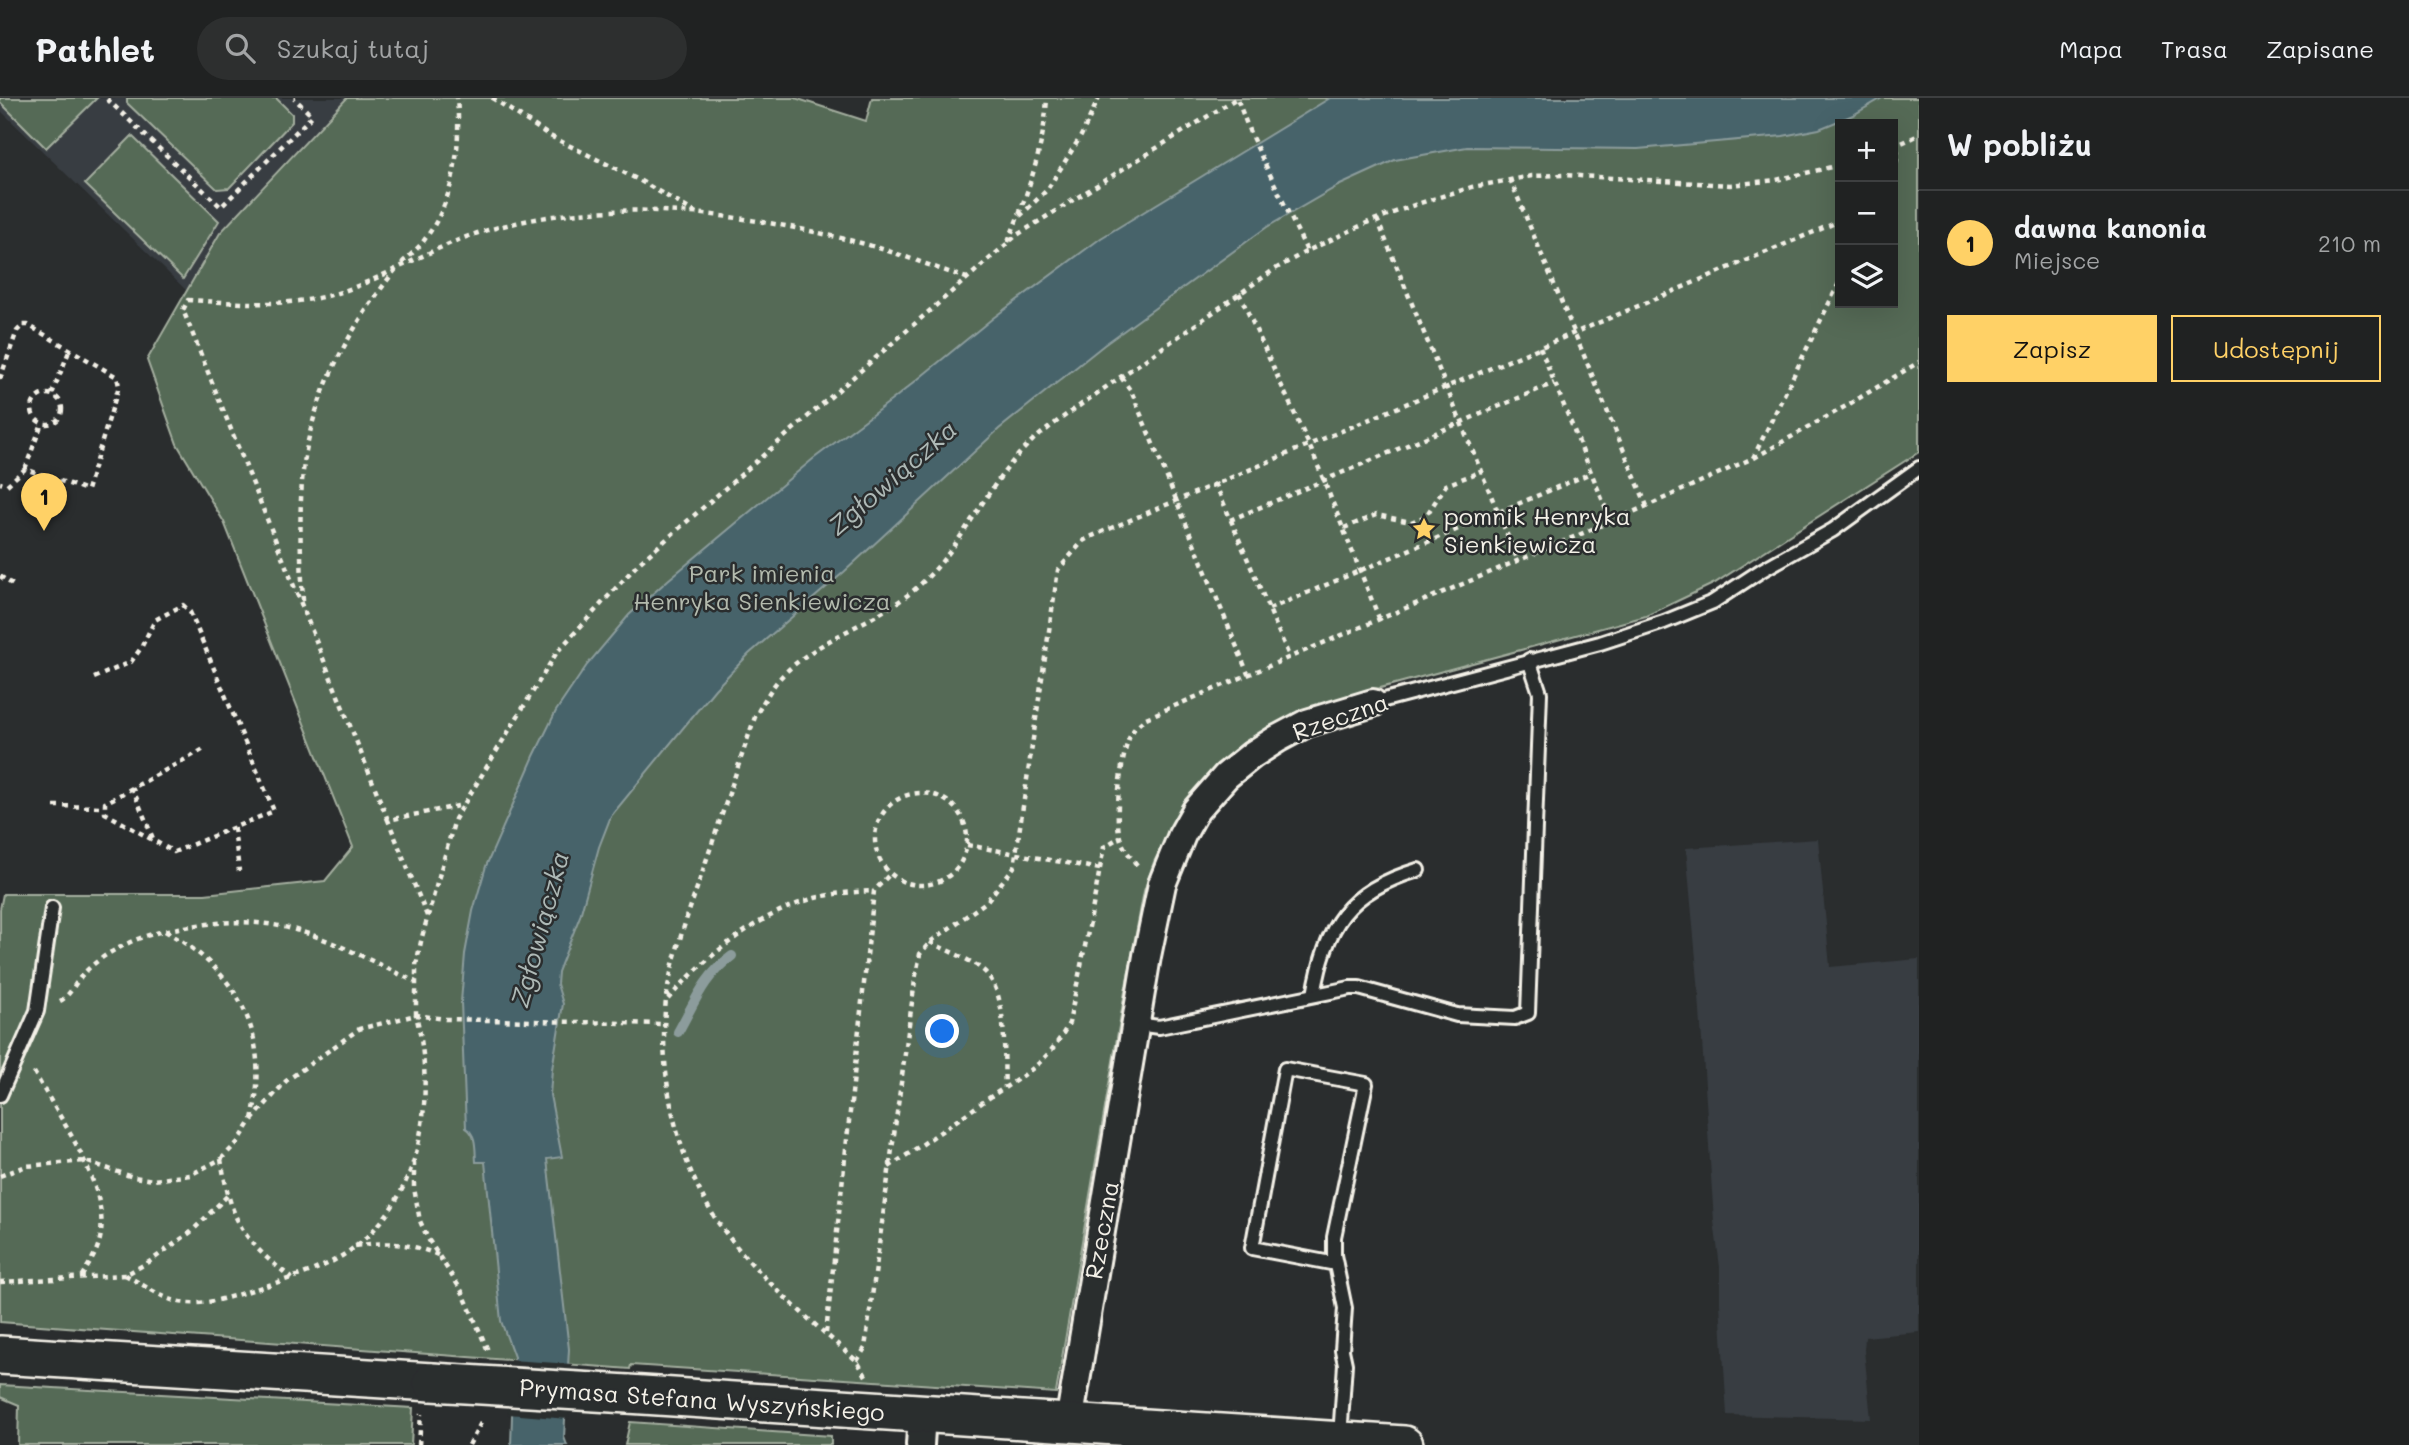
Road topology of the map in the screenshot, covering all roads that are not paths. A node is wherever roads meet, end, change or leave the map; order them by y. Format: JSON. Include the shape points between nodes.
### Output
{"nodes":[{"id":1,"x":1919,"y":468,"type":"edge"},
{"id":2,"x":1529,"y":660,"type":"junction"},
{"id":3,"x":1373,"y":703,"type":"joint"},
{"id":4,"x":1418,"y":870,"type":"dead end"},
{"id":5,"x":51,"y":908,"type":"dead end"},
{"id":6,"x":1314,"y":995,"type":"junction"},
{"id":7,"x":1136,"y":1024,"type":"junction"},
{"id":8,"x":0,"y":1095,"type":"edge"},
{"id":9,"x":1336,"y":1264,"type":"junction"},
{"id":10,"x":0,"y":1355,"type":"edge"},
{"id":11,"x":1069,"y":1423,"type":"junction"},
{"id":12,"x":921,"y":1429,"type":"edge"},
{"id":13,"x":1340,"y":1441,"type":"junction"},
{"id":14,"x":1404,"y":1445,"type":"edge"}],
"edges":[{"from":1,"to":2,"type":"lane","name":"Rzeczna","via":[[1833,530],[1713,602],[1600,643]]},
{"from":2,"to":3,"type":"lane","name":"Rzeczna"},
{"from":2,"to":6,"type":"lane","via":[[1540,693],[1528,1013],[1515,1018],[1457,1015],[1359,988]]},
{"from":3,"to":7,"type":"street","name":"Rzeczna","via":[[1307,723],[1252,755],[1196,810],[1162,884]]},
{"from":4,"to":6,"type":"lane","via":[[1368,891],[1347,909],[1321,957]]},
{"from":5,"to":8,"type":"lane","via":[[37,1011]]},
{"from":6,"to":7,"type":"lane","via":[[1159,1027]]},
{"from":7,"to":11,"type":"street","name":"Rzeczna"},
{"from":9,"to":9,"type":"lane","via":[[1334,1237],[1366,1084],[1285,1069],[1252,1248]]},
{"from":9,"to":13,"type":"lane","via":[[1346,1308]]},
{"from":10,"to":12,"type":"main road","name":"Prymasa Stefana Wyszyńskiego","bridge":true,"via":[[426,1392],[628,1394],[866,1410]]},
{"from":11,"to":12,"type":"main road","name":"Prymasa Stefana Wyszyńskiego"},
{"from":11,"to":13,"type":"main road","name":"Prymasa Stefana Wyszyńskiego"},
{"from":13,"to":14,"type":"main road","name":"Prymasa Stefana Wyszyńskiego"}]}
